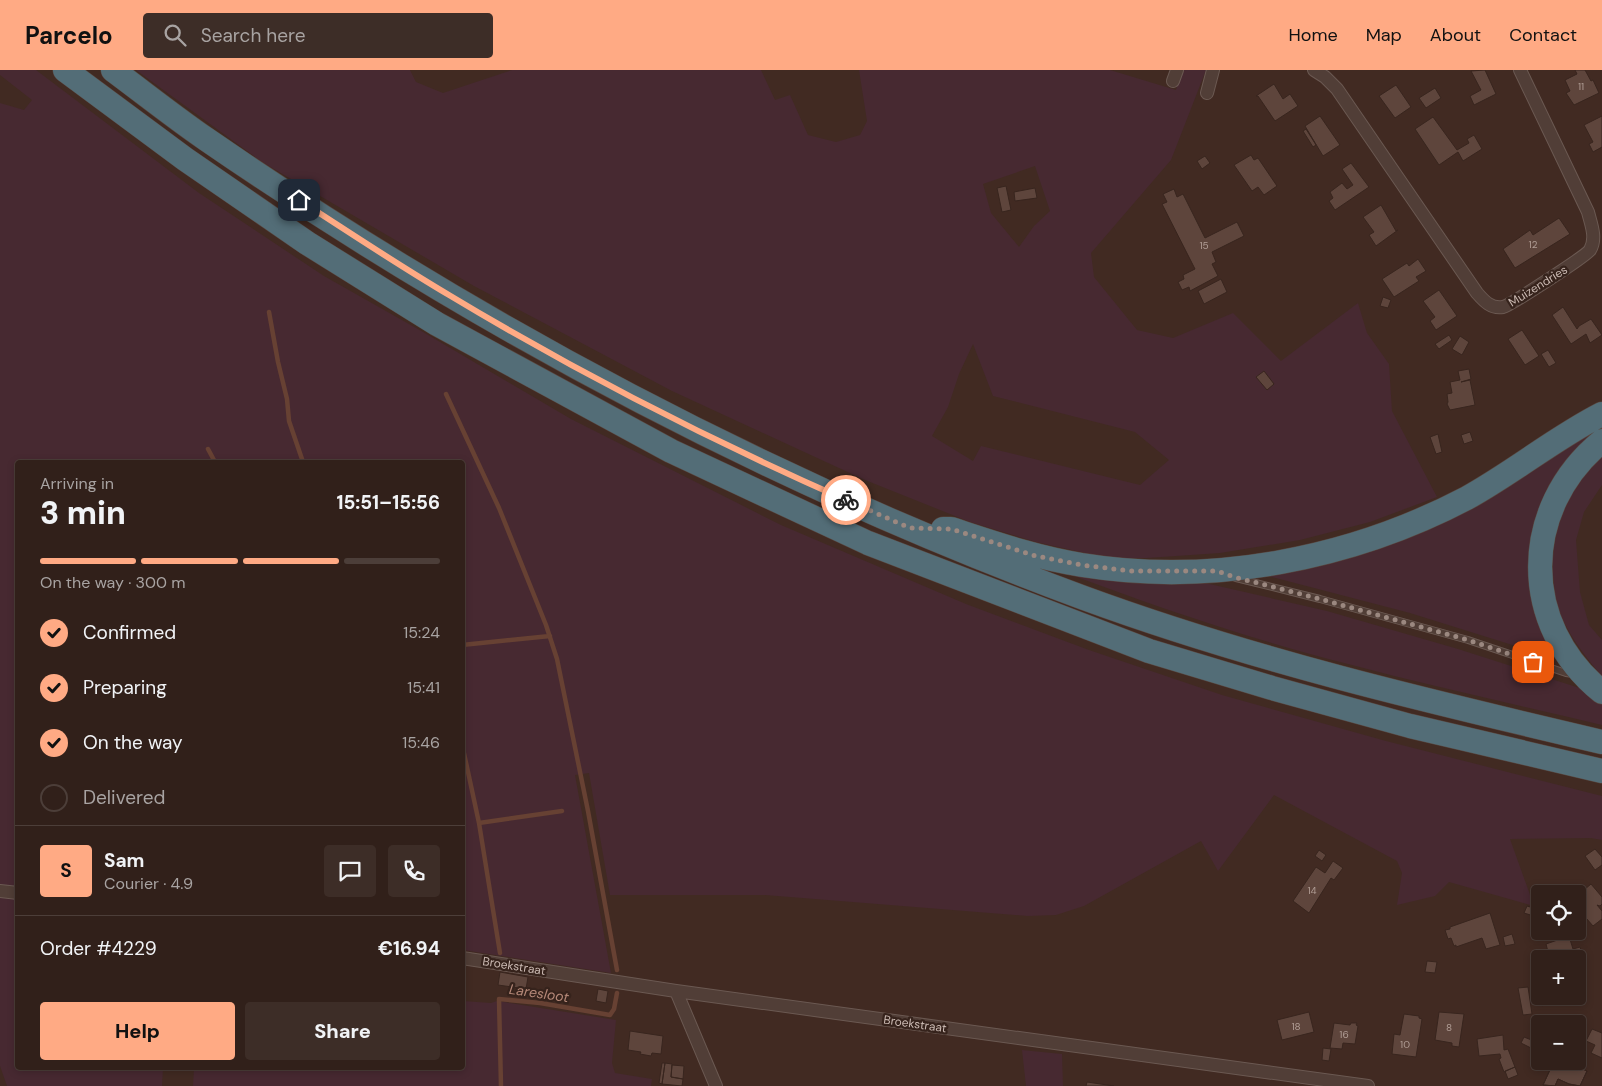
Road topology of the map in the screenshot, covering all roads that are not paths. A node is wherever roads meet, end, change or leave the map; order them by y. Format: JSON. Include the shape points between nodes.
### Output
{"nodes":[{"id":1,"x":65,"y":70,"type":"edge"},
{"id":2,"x":113,"y":70,"type":"edge"},
{"id":3,"x":1214,"y":70,"type":"edge"},
{"id":4,"x":1314,"y":70,"type":"edge"},
{"id":5,"x":1520,"y":70,"type":"edge"},
{"id":6,"x":1207,"y":93,"type":"dead end"},
{"id":7,"x":1602,"y":414,"type":"edge"},
{"id":8,"x":1602,"y":441,"type":"edge"},
{"id":9,"x":910,"y":528,"type":"junction"},
{"id":10,"x":1217,"y":571,"type":"junction"},
{"id":11,"x":1584,"y":675,"type":"junction"},
{"id":12,"x":1602,"y":692,"type":"edge"},
{"id":13,"x":1602,"y":742,"type":"edge"},
{"id":14,"x":1602,"y":772,"type":"edge"},
{"id":15,"x":0,"y":891,"type":"edge"},
{"id":16,"x":15,"y":894,"type":"edge"},
{"id":17,"x":465,"y":958,"type":"edge"},
{"id":18,"x":676,"y":990,"type":"junction"},
{"id":19,"x":716,"y":1086,"type":"edge"},
{"id":20,"x":1368,"y":1086,"type":"edge"}],
"edges":[{"from":1,"to":14,"type":"highway","via":[[209,176],[437,324],[671,451],[868,544],[1149,651],[1410,726]]},
{"from":2,"to":9,"type":"highway","via":[[267,180],[449,295],[569,364],[780,471]]},
{"from":3,"to":6,"type":"street"},
{"from":4,"to":5,"type":"street","name":"Muizendries","via":[[1337,89],[1477,293],[1489,305],[1504,307],[1590,250],[1593,233],[1588,212]]},
{"from":7,"to":10,"type":"highway","via":[[1506,476],[1421,519],[1336,549],[1287,561]]},
{"from":8,"to":11,"type":"highway","via":[[1571,472],[1556,496],[1541,543],[1540,570],[1546,611],[1556,638]]},
{"from":9,"to":10,"type":"highway","via":[[951,529],[1036,556],[1082,565],[1130,571]]},
{"from":9,"to":13,"type":"highway","via":[[1085,598],[1293,666]]},
{"from":10,"to":11,"type":"lane","via":[[1468,640],[1566,673]]},
{"from":11,"to":12,"type":"highway"},
{"from":15,"to":16,"type":"street"},
{"from":17,"to":18,"type":"street","name":"Broekstraat"},
{"from":18,"to":19,"type":"street"},
{"from":18,"to":20,"type":"street","name":"Broekstraat"}]}
